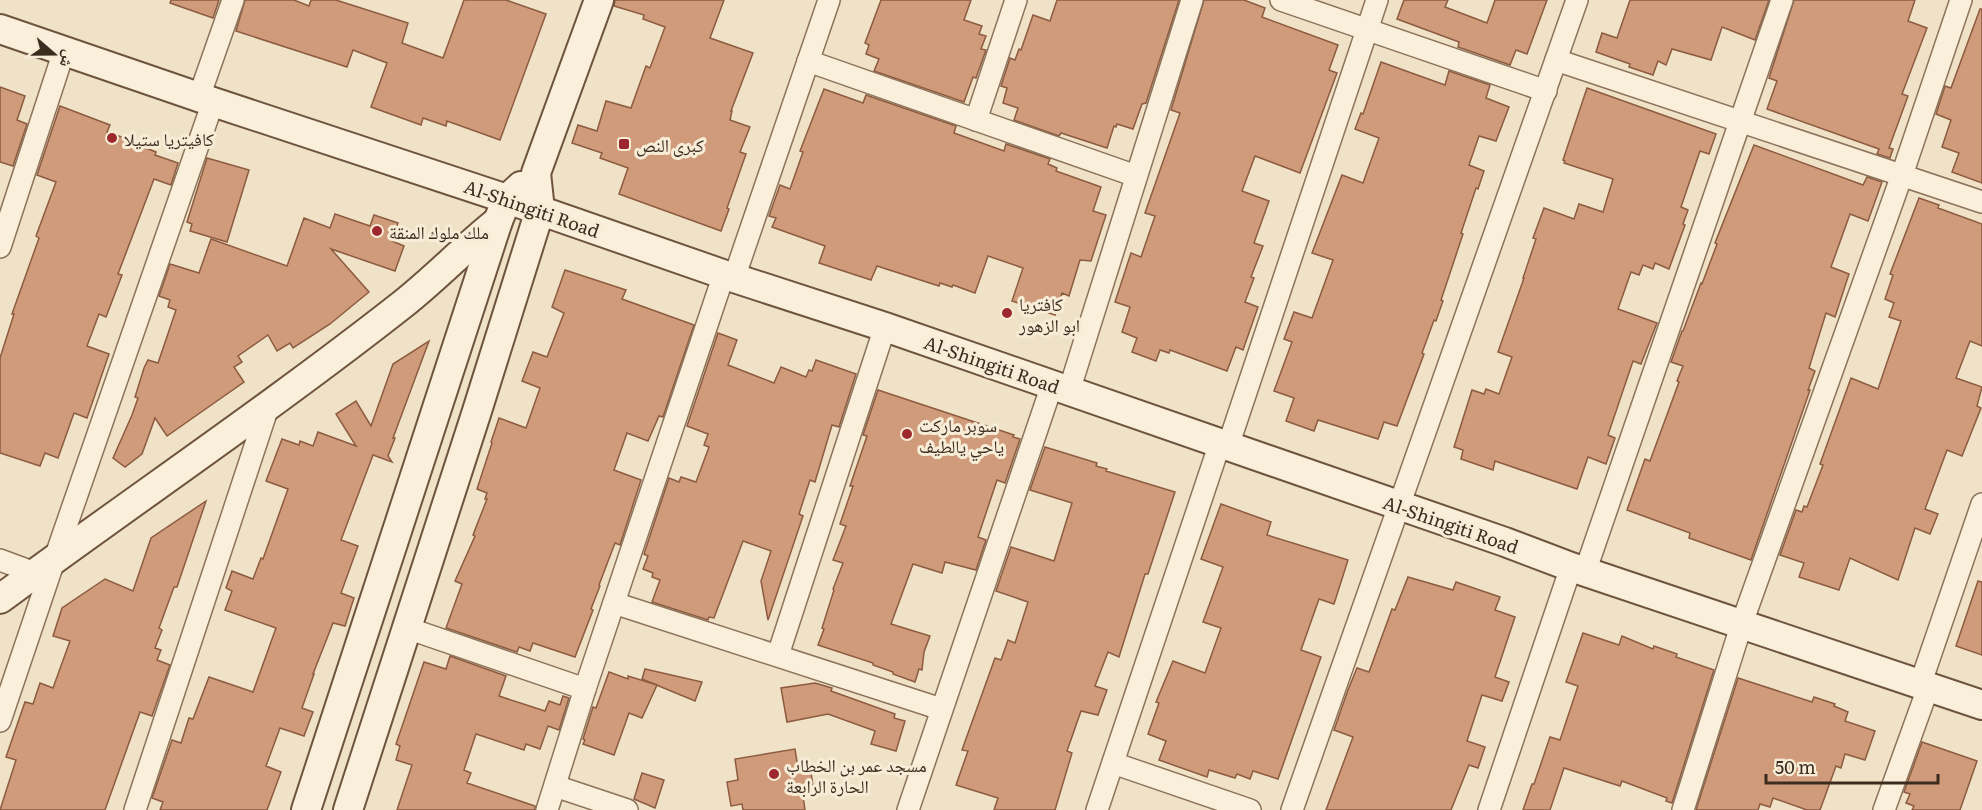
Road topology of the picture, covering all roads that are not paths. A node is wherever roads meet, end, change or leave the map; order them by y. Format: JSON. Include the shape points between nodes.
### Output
{"nodes":[{"id":1,"x":233,"y":0,"type":"edge"},
{"id":2,"x":599,"y":0,"type":"edge"},
{"id":3,"x":829,"y":0,"type":"edge"},
{"id":4,"x":1016,"y":0,"type":"edge"},
{"id":5,"x":1192,"y":0,"type":"edge"},
{"id":6,"x":1281,"y":0,"type":"edge"},
{"id":7,"x":1377,"y":0,"type":"edge"},
{"id":8,"x":1577,"y":0,"type":"edge"},
{"id":9,"x":1782,"y":0,"type":"edge"},
{"id":10,"x":1961,"y":0,"type":"edge"},
{"id":11,"x":0,"y":29,"type":"edge"},
{"id":12,"x":1367,"y":30,"type":"junction"},
{"id":13,"x":64,"y":51,"type":"junction"},
{"id":14,"x":1556,"y":60,"type":"junction"},
{"id":15,"x":808,"y":62,"type":"junction"},
{"id":16,"x":1546,"y":91,"type":"junction"},
{"id":17,"x":206,"y":100,"type":"junction"},
{"id":18,"x":976,"y":120,"type":"junction"},
{"id":19,"x":1740,"y":122,"type":"junction"},
{"id":20,"x":536,"y":173,"type":"junction"},
{"id":21,"x":1902,"y":175,"type":"junction"},
{"id":22,"x":1136,"y":176,"type":"junction"},
{"id":23,"x":1982,"y":202,"type":"edge"},
{"id":24,"x":503,"y":210,"type":"junction"},
{"id":25,"x":540,"y":210,"type":"junction"},
{"id":26,"x":0,"y":247,"type":"edge"},
{"id":27,"x":729,"y":276,"type":"junction"},
{"id":28,"x":885,"y":327,"type":"junction"},
{"id":29,"x":1061,"y":388,"type":"junction"},
{"id":30,"x":268,"y":407,"type":"junction"},
{"id":31,"x":1224,"y":445,"type":"junction"},
{"id":32,"x":1982,"y":504,"type":"edge"},
{"id":33,"x":1400,"y":506,"type":"junction"},
{"id":34,"x":0,"y":560,"type":"edge"},
{"id":35,"x":45,"y":565,"type":"junction"},
{"id":36,"x":1578,"y":569,"type":"junction"},
{"id":37,"x":0,"y":598,"type":"edge"},
{"id":38,"x":614,"y":603,"type":"junction"},
{"id":39,"x":1742,"y":623,"type":"junction"},
{"id":40,"x":407,"y":628,"type":"junction"},
{"id":41,"x":778,"y":655,"type":"junction"},
{"id":42,"x":1924,"y":686,"type":"junction"},
{"id":43,"x":585,"y":689,"type":"junction"},
{"id":44,"x":1982,"y":705,"type":"edge"},
{"id":45,"x":941,"y":710,"type":"junction"},
{"id":46,"x":0,"y":721,"type":"edge"},
{"id":47,"x":1113,"y":763,"type":"junction"},
{"id":48,"x":555,"y":786,"type":"junction"},
{"id":49,"x":913,"y":809,"type":"edge"},
{"id":50,"x":135,"y":810,"type":"edge"},
{"id":51,"x":306,"y":810,"type":"edge"},
{"id":52,"x":348,"y":810,"type":"edge"},
{"id":53,"x":547,"y":810,"type":"edge"},
{"id":54,"x":627,"y":810,"type":"edge"},
{"id":55,"x":1097,"y":810,"type":"edge"},
{"id":56,"x":1250,"y":810,"type":"edge"},
{"id":57,"x":1292,"y":810,"type":"edge"},
{"id":58,"x":1489,"y":810,"type":"edge"},
{"id":59,"x":1683,"y":810,"type":"edge"},
{"id":60,"x":1884,"y":810,"type":"edge"}],
"edges":[{"from":1,"to":17,"type":"street"},
{"from":2,"to":20,"type":"street"},
{"from":3,"to":15,"type":"street"},
{"from":4,"to":18,"type":"street"},
{"from":5,"to":22,"type":"street"},
{"from":6,"to":12,"type":"street"},
{"from":7,"to":12,"type":"street"},
{"from":8,"to":14,"type":"street"},
{"from":9,"to":19,"type":"street"},
{"from":10,"to":21,"type":"street"},
{"from":11,"to":13,"type":"street","name":"Al-Shingiti Road"},
{"from":12,"to":16,"type":"street"},
{"from":12,"to":31,"type":"street"},
{"from":13,"to":17,"type":"street","name":"Al-Shingiti Road"},
{"from":13,"to":26,"type":"street"},
{"from":14,"to":16,"type":"street"},
{"from":14,"to":19,"type":"street"},
{"from":15,"to":18,"type":"street"},
{"from":15,"to":27,"type":"street"},
{"from":16,"to":33,"type":"street"},
{"from":17,"to":24,"type":"street","name":"Al-Shingiti Road"},
{"from":17,"to":35,"type":"street"},
{"from":18,"to":22,"type":"street"},
{"from":19,"to":21,"type":"street"},
{"from":19,"to":36,"type":"street"},
{"from":20,"to":24,"type":"street"},
{"from":20,"to":25,"type":"street"},
{"from":21,"to":23,"type":"street"},
{"from":21,"to":39,"type":"street"},
{"from":22,"to":29,"type":"street"},
{"from":24,"to":25,"type":"street","name":"Al-Shingiti Road"},
{"from":24,"to":30,"type":"street","via":[[436,277]]},
{"from":24,"to":51,"type":"street"},
{"from":25,"to":27,"type":"street","name":"Al-Shingiti Road"},
{"from":25,"to":40,"type":"street"},
{"from":27,"to":28,"type":"street","name":"Al-Shingiti Road"},
{"from":27,"to":38,"type":"street"},
{"from":28,"to":29,"type":"street","name":"Al-Shingiti Road"},
{"from":28,"to":41,"type":"street"},
{"from":29,"to":31,"type":"street","name":"Al-Shingiti Road"},
{"from":29,"to":45,"type":"street"},
{"from":30,"to":35,"type":"street"},
{"from":30,"to":50,"type":"street"},
{"from":31,"to":33,"type":"street","name":"Al-Shingiti Road"},
{"from":31,"to":47,"type":"street"},
{"from":32,"to":42,"type":"street"},
{"from":33,"to":36,"type":"street","name":"Al-Shingiti Road"},
{"from":33,"to":57,"type":"street"},
{"from":34,"to":35,"type":"street"},
{"from":35,"to":37,"type":"street"},
{"from":35,"to":46,"type":"street"},
{"from":36,"to":39,"type":"street","name":"Al-Shingiti Road"},
{"from":36,"to":58,"type":"street"},
{"from":38,"to":41,"type":"street"},
{"from":38,"to":43,"type":"street"},
{"from":39,"to":42,"type":"street","name":"Al-Shingiti Road"},
{"from":39,"to":59,"type":"street"},
{"from":40,"to":43,"type":"street"},
{"from":40,"to":52,"type":"street"},
{"from":41,"to":45,"type":"street"},
{"from":42,"to":44,"type":"street","name":"Al-Shingiti Road"},
{"from":42,"to":60,"type":"street"},
{"from":43,"to":48,"type":"street"},
{"from":45,"to":49,"type":"street"},
{"from":47,"to":55,"type":"street"},
{"from":47,"to":56,"type":"street"},
{"from":48,"to":53,"type":"street"},
{"from":48,"to":54,"type":"street"}]}
